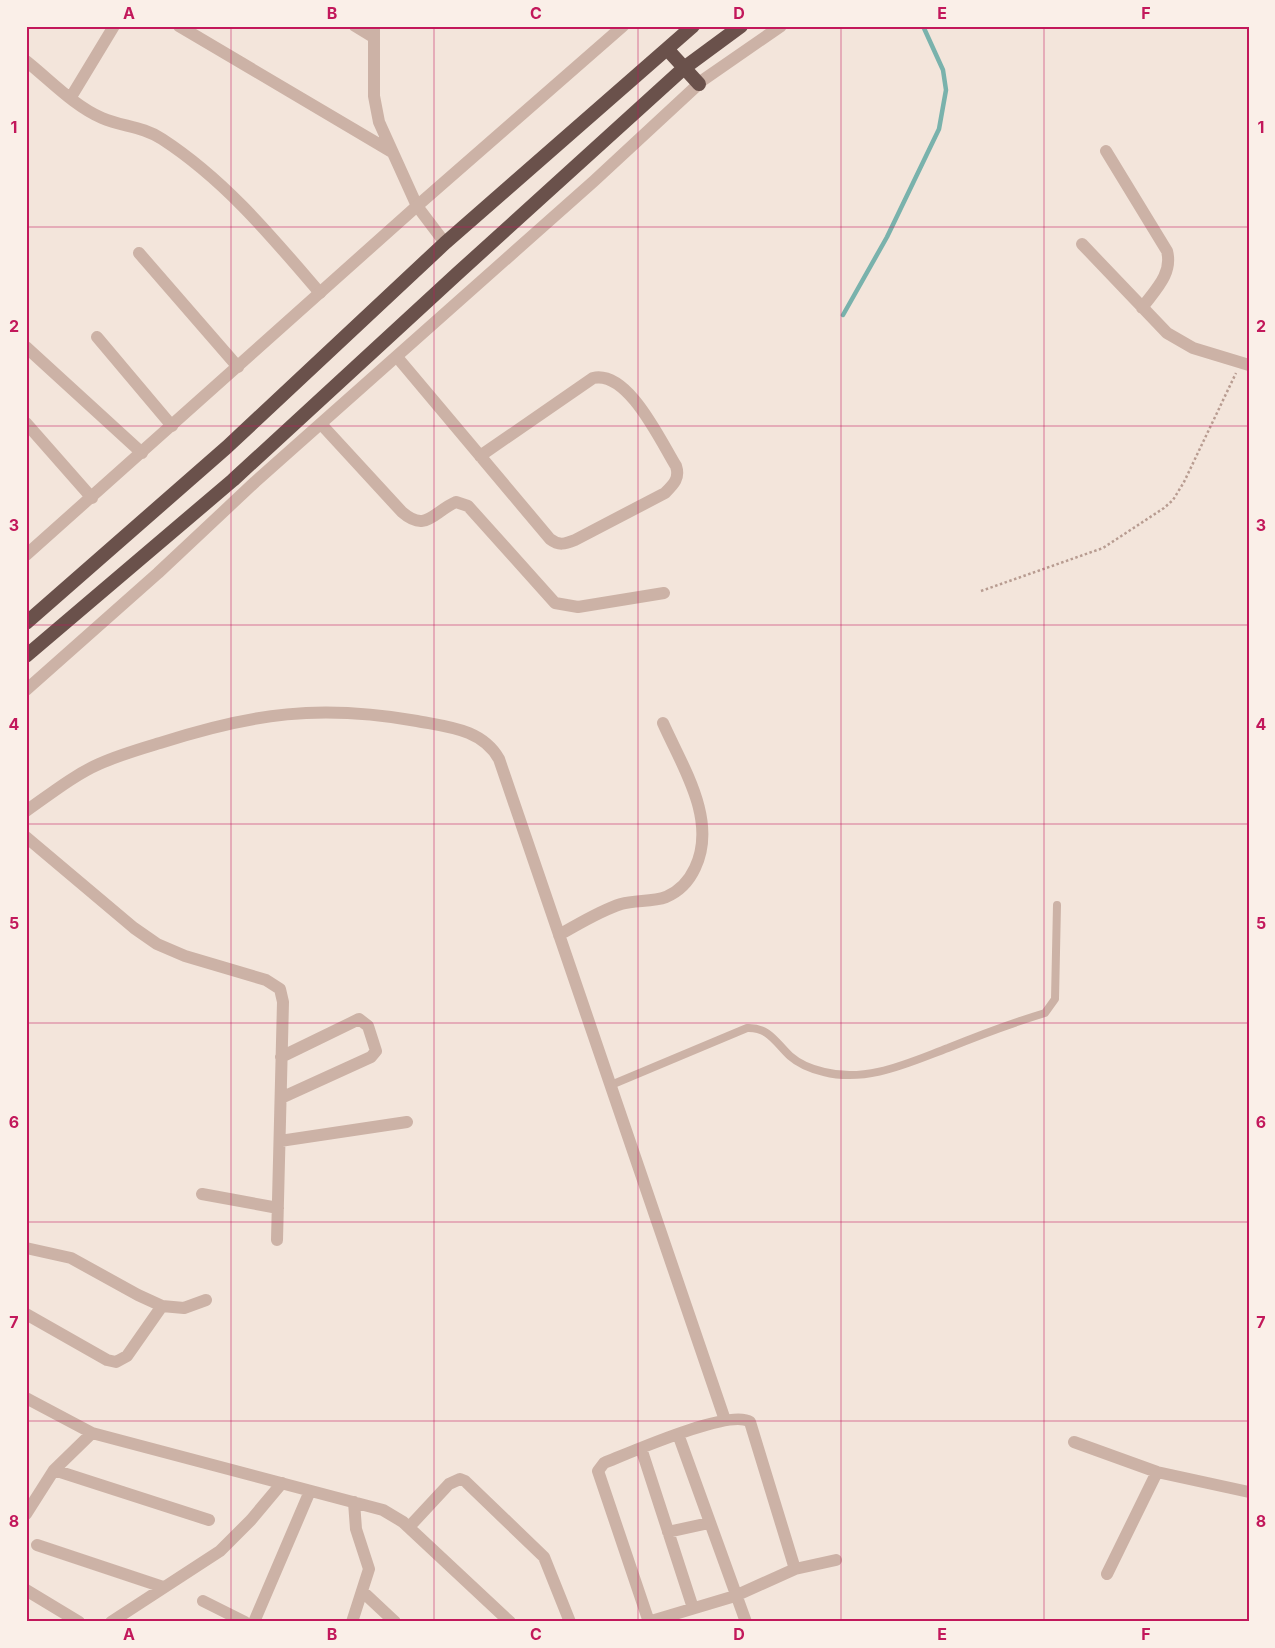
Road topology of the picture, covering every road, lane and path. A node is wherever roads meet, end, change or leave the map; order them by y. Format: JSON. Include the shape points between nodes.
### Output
{"nodes":[{"id":1,"x":114,"y":26,"type":"edge"},
{"id":2,"x":179,"y":26,"type":"edge"},
{"id":3,"x":355,"y":26,"type":"edge"},
{"id":4,"x":623,"y":26,"type":"edge"},
{"id":5,"x":693,"y":26,"type":"edge"},
{"id":6,"x":741,"y":26,"type":"edge"},
{"id":7,"x":781,"y":26,"type":"edge"},
{"id":8,"x":373,"y":32,"type":"edge"},
{"id":9,"x":666,"y":49,"type":"junction"},
{"id":10,"x":26,"y":61,"type":"edge"},
{"id":11,"x":684,"y":68,"type":"junction"},
{"id":12,"x":699,"y":84,"type":"junction"},
{"id":13,"x":71,"y":97,"type":"junction"},
{"id":14,"x":1106,"y":151,"type":"dead end"},
{"id":15,"x":392,"y":152,"type":"junction"},
{"id":16,"x":417,"y":206,"type":"junction"},
{"id":17,"x":445,"y":243,"type":"junction"},
{"id":18,"x":1082,"y":244,"type":"dead end"},
{"id":19,"x":138,"y":252,"type":"dead end"},
{"id":20,"x":320,"y":293,"type":"junction"},
{"id":21,"x":1142,"y":308,"type":"junction"},
{"id":22,"x":97,"y":337,"type":"dead end"},
{"id":23,"x":26,"y":347,"type":"edge"},
{"id":24,"x":397,"y":357,"type":"junction"},
{"id":25,"x":1245,"y":364,"type":"edge"},
{"id":26,"x":238,"y":367,"type":"junction"},
{"id":27,"x":26,"y":423,"type":"edge"},
{"id":28,"x":321,"y":424,"type":"junction"},
{"id":29,"x":172,"y":426,"type":"junction"},
{"id":30,"x":142,"y":453,"type":"junction"},
{"id":31,"x":480,"y":456,"type":"junction"},
{"id":32,"x":92,"y":498,"type":"junction"},
{"id":33,"x":26,"y":555,"type":"edge"},
{"id":34,"x":982,"y":591,"type":"dead end"},
{"id":35,"x":664,"y":593,"type":"dead end"},
{"id":36,"x":26,"y":623,"type":"edge"},
{"id":37,"x":26,"y":656,"type":"edge"},
{"id":38,"x":26,"y":690,"type":"edge"},
{"id":39,"x":663,"y":723,"type":"dead end"},
{"id":40,"x":26,"y":811,"type":"edge"},
{"id":41,"x":26,"y":837,"type":"edge"},
{"id":42,"x":1057,"y":905,"type":"dead end"},
{"id":43,"x":559,"y":935,"type":"junction"},
{"id":44,"x":282,"y":1057,"type":"junction"},
{"id":45,"x":611,"y":1085,"type":"junction"},
{"id":46,"x":280,"y":1098,"type":"junction"},
{"id":47,"x":407,"y":1122,"type":"dead end"},
{"id":48,"x":280,"y":1141,"type":"junction"},
{"id":49,"x":202,"y":1194,"type":"dead end"},
{"id":50,"x":278,"y":1208,"type":"junction"},
{"id":51,"x":277,"y":1240,"type":"dead end"},
{"id":52,"x":26,"y":1248,"type":"edge"},
{"id":53,"x":206,"y":1300,"type":"dead end"},
{"id":54,"x":162,"y":1306,"type":"junction"},
{"id":55,"x":26,"y":1314,"type":"edge"},
{"id":56,"x":26,"y":1398,"type":"edge"},
{"id":57,"x":725,"y":1420,"type":"junction"},
{"id":58,"x":92,"y":1432,"type":"junction"},
{"id":59,"x":678,"y":1434,"type":"junction"},
{"id":60,"x":1074,"y":1442,"type":"dead end"},
{"id":61,"x":641,"y":1448,"type":"junction"},
{"id":62,"x":54,"y":1470,"type":"junction"},
{"id":63,"x":1156,"y":1472,"type":"junction"},
{"id":64,"x":282,"y":1483,"type":"junction"},
{"id":65,"x":310,"y":1491,"type":"junction"},
{"id":66,"x":1249,"y":1492,"type":"edge"},
{"id":67,"x":354,"y":1502,"type":"junction"},
{"id":68,"x":26,"y":1514,"type":"edge"},
{"id":69,"x":209,"y":1520,"type":"dead end"},
{"id":70,"x":709,"y":1522,"type":"junction"},
{"id":71,"x":409,"y":1527,"type":"junction"},
{"id":72,"x":668,"y":1532,"type":"junction"},
{"id":73,"x":37,"y":1545,"type":"dead end"},
{"id":74,"x":836,"y":1560,"type":"dead end"},
{"id":75,"x":795,"y":1569,"type":"junction"},
{"id":76,"x":1106,"y":1574,"type":"dead end"},
{"id":77,"x":163,"y":1587,"type":"junction"},
{"id":78,"x":26,"y":1590,"type":"edge"},
{"id":79,"x":362,"y":1592,"type":"junction"},
{"id":80,"x":735,"y":1596,"type":"junction"},
{"id":81,"x":203,"y":1601,"type":"dead end"},
{"id":82,"x":693,"y":1608,"type":"junction"},
{"id":83,"x":79,"y":1622,"type":"edge"},
{"id":84,"x":111,"y":1622,"type":"edge"},
{"id":85,"x":245,"y":1622,"type":"edge"},
{"id":86,"x":254,"y":1622,"type":"edge"},
{"id":87,"x":352,"y":1622,"type":"edge"},
{"id":88,"x":395,"y":1622,"type":"edge"},
{"id":89,"x":510,"y":1622,"type":"edge"},
{"id":90,"x":570,"y":1622,"type":"edge"},
{"id":91,"x":649,"y":1622,"type":"edge"},
{"id":92,"x":746,"y":1622,"type":"edge"}],
"edges":[{"from":1,"to":13,"type":"street"},
{"from":2,"to":15,"type":"street"},
{"from":3,"to":8,"type":"street"},
{"from":4,"to":16,"type":"street"},
{"from":5,"to":9,"type":"highway"},
{"from":6,"to":11,"type":"highway"},
{"from":7,"to":12,"type":"street"},
{"from":8,"to":15,"type":"street","via":[[374,96],[379,122]]},
{"from":9,"to":11,"type":"highway"},
{"from":9,"to":17,"type":"highway"},
{"from":10,"to":13,"type":"street"},
{"from":11,"to":12,"type":"highway"},
{"from":11,"to":37,"type":"highway","via":[[233,480]]},
{"from":12,"to":24,"type":"street"},
{"from":13,"to":20,"type":"street","via":[[100,118],[148,130],[189,157],[227,189]]},
{"from":14,"to":21,"type":"street","via":[[1170,260],[1165,277]]},
{"from":15,"to":16,"type":"street"},
{"from":16,"to":17,"type":"street"},
{"from":16,"to":20,"type":"street"},
{"from":17,"to":36,"type":"highway","via":[[226,447]]},
{"from":18,"to":21,"type":"street"},
{"from":19,"to":26,"type":"street"},
{"from":20,"to":26,"type":"street"},
{"from":21,"to":25,"type":"street","via":[[1177,340]]},
{"from":22,"to":29,"type":"street"},
{"from":23,"to":30,"type":"street"},
{"from":24,"to":28,"type":"street"},
{"from":24,"to":31,"type":"street"},
{"from":25,"to":34,"type":"path","via":[[1184,482],[1164,508],[1103,548]]},
{"from":26,"to":29,"type":"street"},
{"from":27,"to":32,"type":"street"},
{"from":28,"to":35,"type":"street","via":[[414,522],[430,518],[456,502],[468,506],[555,603],[578,607]]},
{"from":28,"to":38,"type":"street"},
{"from":29,"to":30,"type":"street"},
{"from":30,"to":32,"type":"street"},
{"from":31,"to":31,"type":"street","via":[[593,378],[601,376],[617,382],[631,394],[679,474],[665,493],[575,540],[560,544],[550,539]]},
{"from":32,"to":33,"type":"street"},
{"from":39,"to":43,"type":"street","via":[[695,795],[702,823],[702,844],[690,879],[665,897],[612,907]]},
{"from":40,"to":43,"type":"street","via":[[98,764],[186,734],[242,720],[317,711],[375,714],[451,727],[489,744],[499,759]]},
{"from":41,"to":44,"type":"street","via":[[134,928],[158,944],[185,956],[275,984],[282,995]]},
{"from":42,"to":45,"type":"lane","via":[[1055,999],[1044,1013],[891,1069],[862,1075],[841,1075],[806,1067],[769,1034],[747,1028]]},
{"from":43,"to":45,"type":"street"},
{"from":44,"to":46,"type":"street"},
{"from":44,"to":46,"type":"street","via":[[359,1019],[368,1026],[376,1051],[371,1057]]},
{"from":45,"to":57,"type":"street"},
{"from":46,"to":48,"type":"street"},
{"from":47,"to":48,"type":"street"},
{"from":48,"to":50,"type":"street"},
{"from":49,"to":50,"type":"street"},
{"from":50,"to":51,"type":"street"},
{"from":52,"to":54,"type":"street","via":[[71,1258]]},
{"from":53,"to":54,"type":"street","via":[[184,1308]]},
{"from":54,"to":55,"type":"street","via":[[127,1356],[116,1362]]},
{"from":56,"to":58,"type":"street"},
{"from":57,"to":59,"type":"street"},
{"from":57,"to":75,"type":"street","via":[[740,1418],[750,1422],[753,1428]]},
{"from":58,"to":62,"type":"street"},
{"from":58,"to":64,"type":"street"},
{"from":59,"to":61,"type":"street"},
{"from":59,"to":70,"type":"street"},
{"from":60,"to":63,"type":"street"},
{"from":61,"to":72,"type":"street"},
{"from":61,"to":91,"type":"street","via":[[604,1463],[598,1467],[598,1474]]},
{"from":62,"to":68,"type":"street"},
{"from":62,"to":69,"type":"street"},
{"from":63,"to":66,"type":"street"},
{"from":63,"to":76,"type":"street"},
{"from":64,"to":65,"type":"street"},
{"from":64,"to":77,"type":"street","via":[[220,1551]]},
{"from":65,"to":67,"type":"street"},
{"from":65,"to":86,"type":"street"},
{"from":67,"to":71,"type":"street","via":[[383,1510]]},
{"from":67,"to":79,"type":"street","via":[[356,1529],[369,1569]]},
{"from":70,"to":72,"type":"street"},
{"from":70,"to":80,"type":"street"},
{"from":71,"to":89,"type":"street"},
{"from":71,"to":90,"type":"street","via":[[449,1484],[460,1479],[465,1481],[544,1557]]},
{"from":72,"to":82,"type":"street"},
{"from":73,"to":77,"type":"street"},
{"from":74,"to":75,"type":"street"},
{"from":75,"to":80,"type":"street"},
{"from":77,"to":84,"type":"street"},
{"from":78,"to":83,"type":"street"},
{"from":79,"to":87,"type":"street"},
{"from":79,"to":88,"type":"street"},
{"from":80,"to":82,"type":"street"},
{"from":80,"to":92,"type":"street"},
{"from":81,"to":85,"type":"street"},
{"from":82,"to":91,"type":"street"}]}
